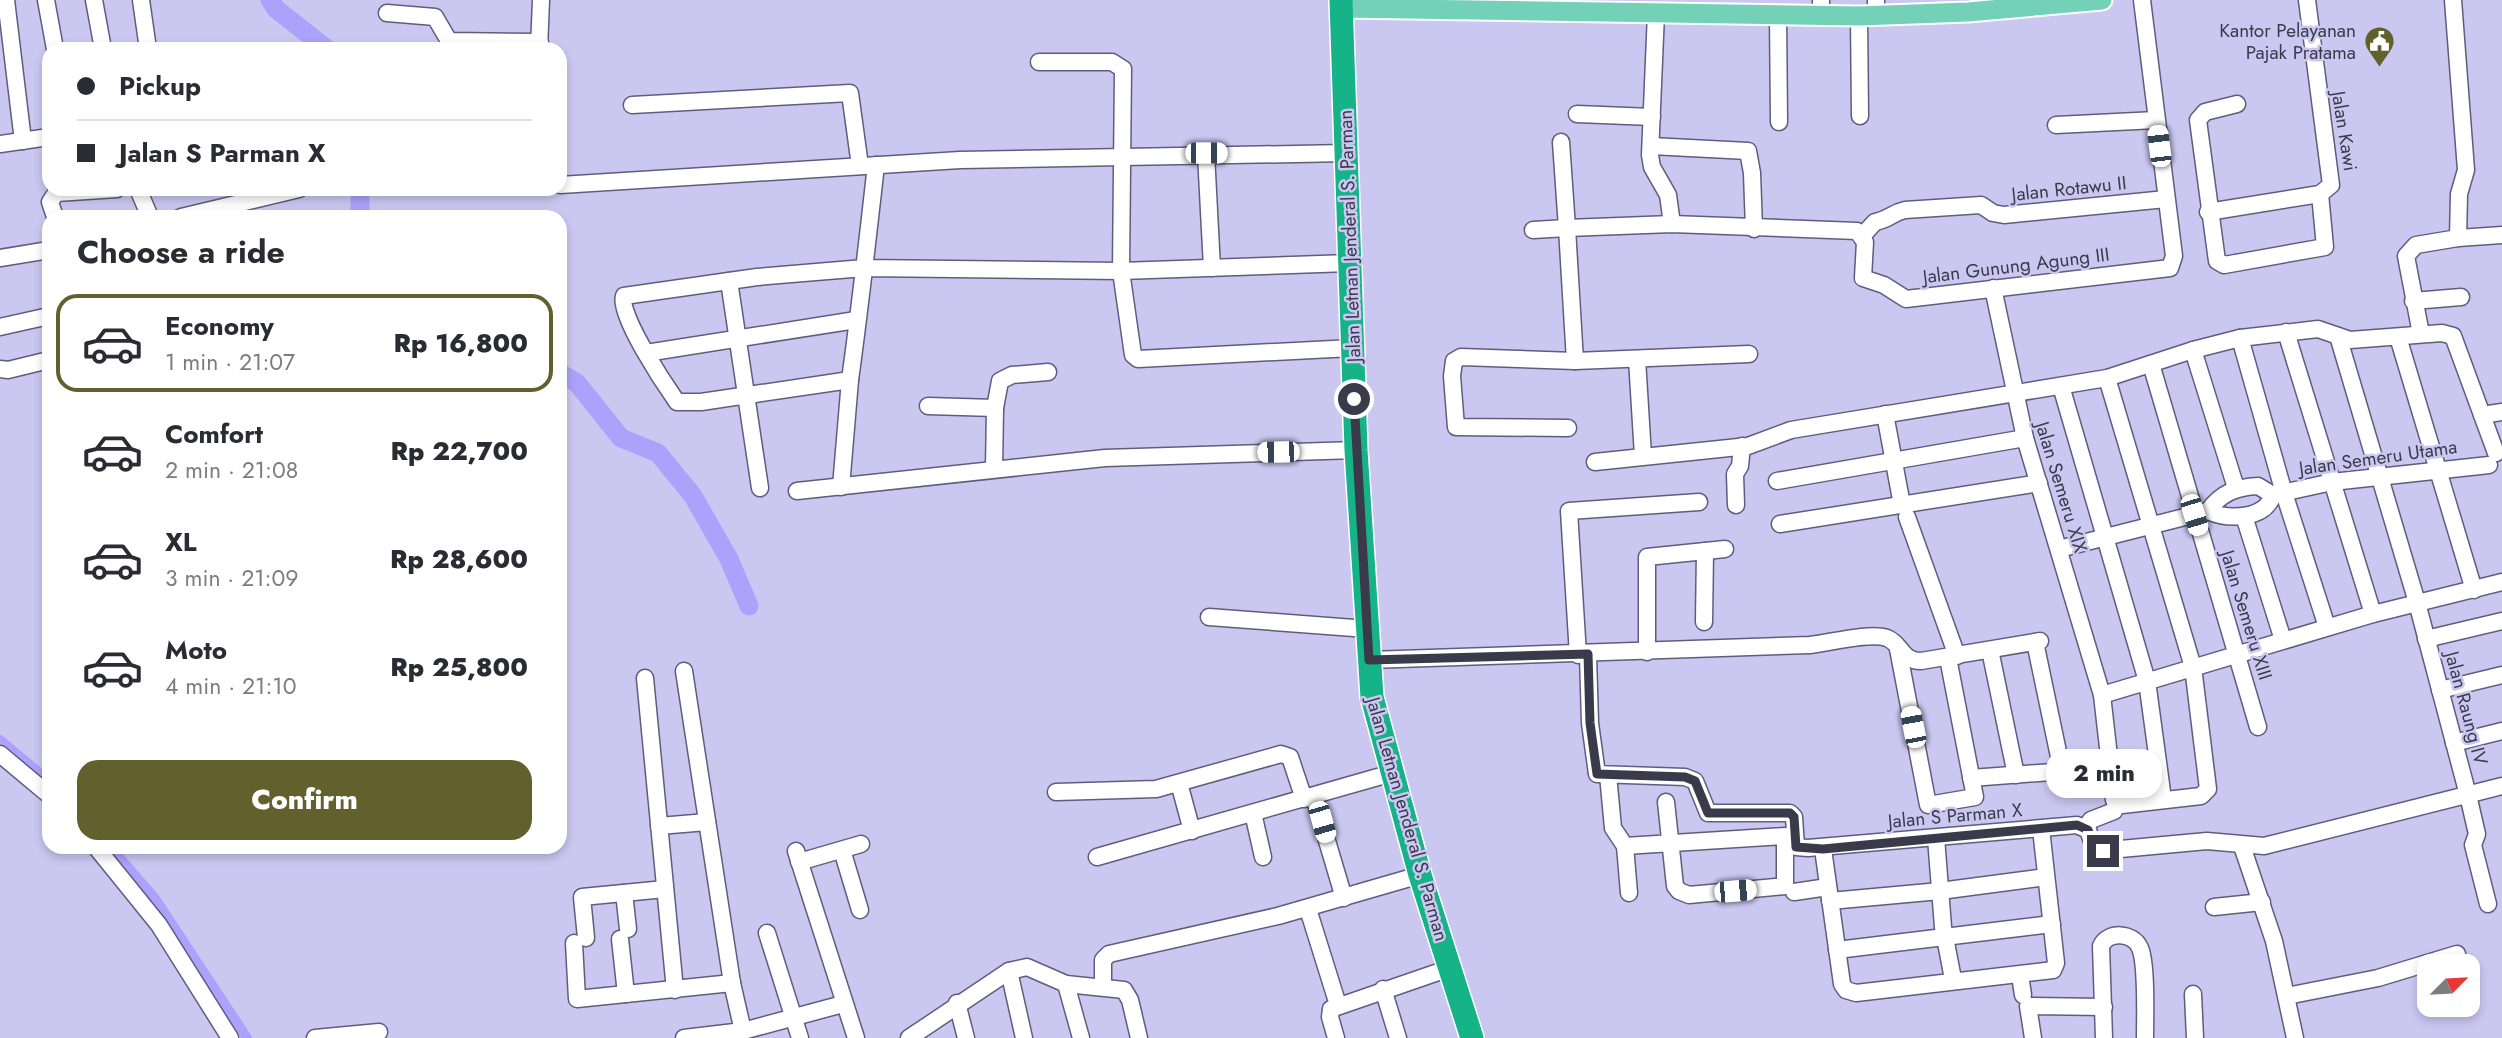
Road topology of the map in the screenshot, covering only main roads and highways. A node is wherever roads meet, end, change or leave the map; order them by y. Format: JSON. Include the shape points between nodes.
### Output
{"nodes":[{"id":1,"x":2102,"y":0,"type":"edge"},
{"id":2,"x":2074,"y":2,"type":"edge"},
{"id":3,"x":1341,"y":4,"type":"edge"},
{"id":4,"x":1452,"y":5,"type":"edge"},
{"id":5,"x":1968,"y":6,"type":"edge"},
{"id":6,"x":1729,"y":7,"type":"edge"},
{"id":7,"x":1821,"y":8,"type":"edge"},
{"id":8,"x":1870,"y":10,"type":"edge"},
{"id":9,"x":1472,"y":1038,"type":"edge"}],
"edges":[{"from":1,"to":2,"type":"main road"},
{"from":2,"to":5,"type":"main road"},
{"from":3,"to":4,"type":"main road"},
{"from":3,"to":9,"type":"highway","name":"Jalan Letnan Jenderal S. Parman","via":[[1356,450],[1374,708],[1420,876]]},
{"from":4,"to":6,"type":"main road","via":[[1656,13]]},
{"from":5,"to":8,"type":"main road"},
{"from":6,"to":7,"type":"main road","via":[[1778,15]]},
{"from":7,"to":8,"type":"main road"}]}
